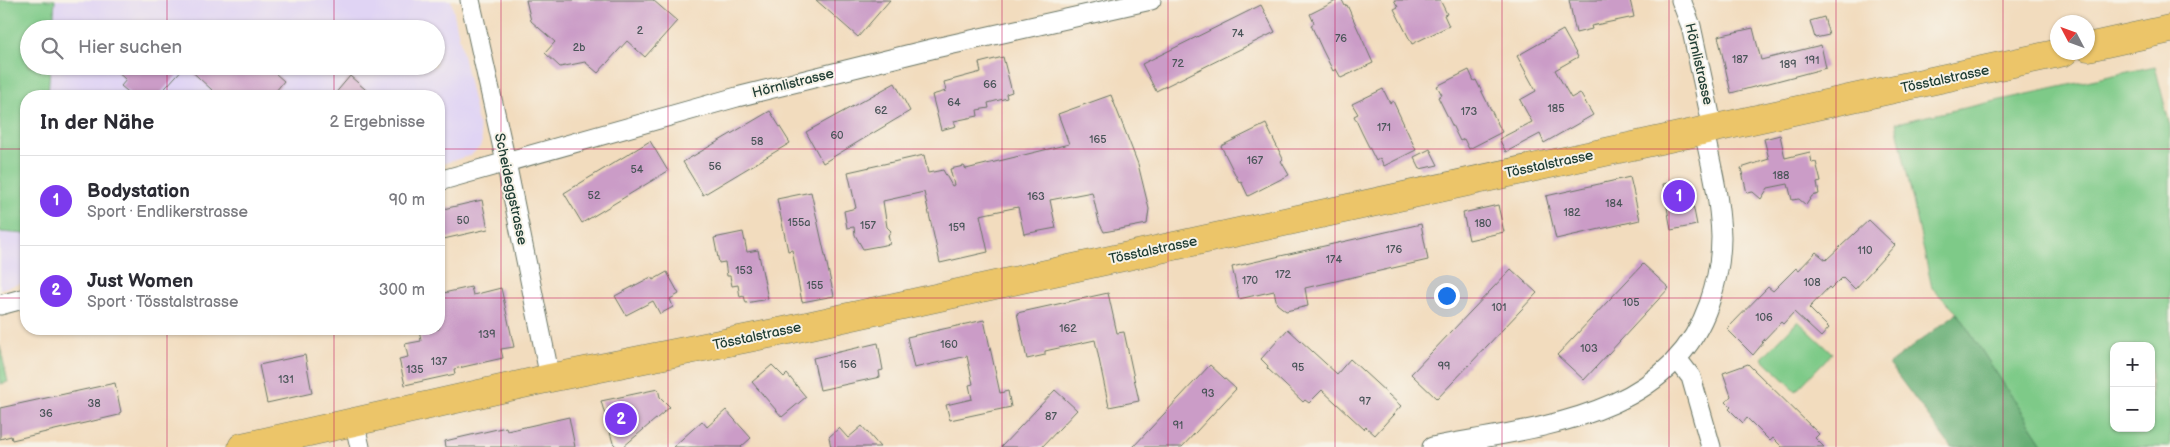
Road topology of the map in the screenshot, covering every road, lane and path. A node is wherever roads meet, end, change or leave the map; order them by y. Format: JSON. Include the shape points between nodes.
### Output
{"nodes":[{"id":1,"x":470,"y":0,"type":"edge"},
{"id":2,"x":1151,"y":0,"type":"edge"},
{"id":3,"x":1681,"y":0,"type":"edge"},
{"id":4,"x":1087,"y":6,"type":"edge"},
{"id":5,"x":2170,"y":29,"type":"edge"},
{"id":6,"x":2095,"y":45,"type":"edge"},
{"id":7,"x":2050,"y":55,"type":"edge"},
{"id":8,"x":1709,"y":131,"type":"junction"},
{"id":9,"x":506,"y":162,"type":"junction"},
{"id":10,"x":445,"y":179,"type":"edge"},
{"id":11,"x":20,"y":300,"type":"edge"},
{"id":12,"x":0,"y":305,"type":"edge"},
{"id":13,"x":1678,"y":360,"type":"junction"},
{"id":14,"x":550,"y":378,"type":"junction"},
{"id":15,"x":357,"y":434,"type":"edge"},
{"id":16,"x":242,"y":447,"type":"edge"},
{"id":17,"x":1432,"y":447,"type":"edge"},
{"id":18,"x":1712,"y":447,"type":"edge"}],
"edges":[{"from":1,"to":9,"type":"street","name":"Scheideggstrasse"},
{"from":2,"to":4,"type":"street","name":"Hörnlistrasse"},
{"from":3,"to":8,"type":"street","name":"Hörnlistrasse","via":[[1691,26]]},
{"from":4,"to":9,"type":"street","name":"Hörnlistrasse","via":[[737,97]]},
{"from":5,"to":6,"type":"main road"},
{"from":7,"to":8,"type":"main road","name":"Tösstalstrasse"},
{"from":8,"to":13,"type":"street","name":"Hörnlistrasse","via":[[1721,238],[1714,290],[1701,327]]},
{"from":8,"to":14,"type":"main road","name":"Tösstalstrasse","via":[[680,353]]},
{"from":9,"to":10,"type":"street","name":"Hörnlistrasse"},
{"from":9,"to":14,"type":"street","name":"Scheideggstrasse"},
{"from":11,"to":12,"type":"street"},
{"from":13,"to":17,"type":"street","name":"Hörnlistrasse","via":[[1634,394],[1599,410],[1527,430]]},
{"from":13,"to":18,"type":"street","via":[[1691,378]]},
{"from":14,"to":15,"type":"main road","name":"Tösstalstrasse"},
{"from":15,"to":16,"type":"main road","name":"Tösstalstrasse"}]}
